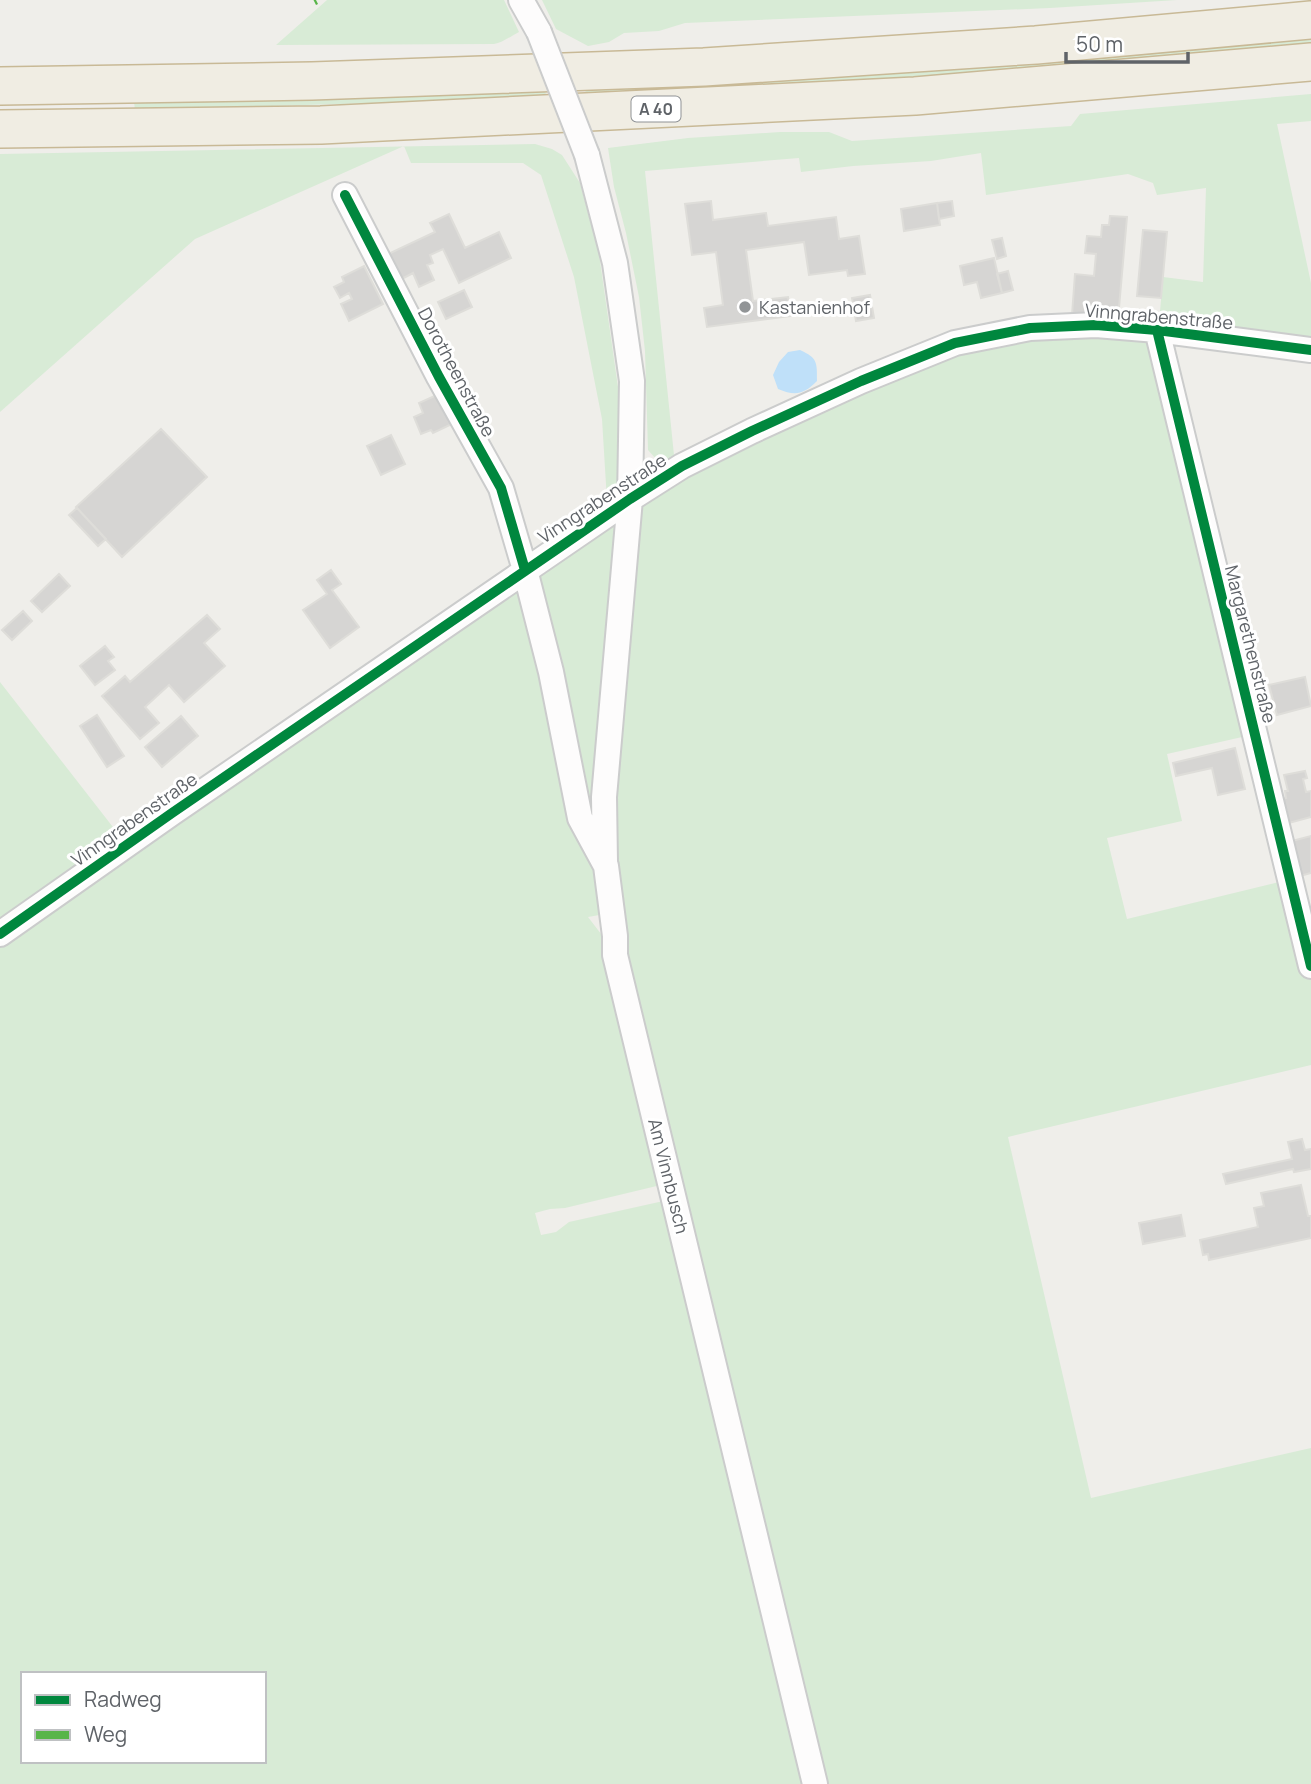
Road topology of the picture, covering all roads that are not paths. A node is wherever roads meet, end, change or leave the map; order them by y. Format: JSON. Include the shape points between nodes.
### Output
{"nodes":[{"id":1,"x":521,"y":0,"type":"edge"},
{"id":2,"x":1311,"y":20,"type":"edge"},
{"id":3,"x":1311,"y":62,"type":"edge"},
{"id":4,"x":0,"y":86,"type":"edge"},
{"id":5,"x":0,"y":130,"type":"edge"},
{"id":6,"x":345,"y":195,"type":"dead end"},
{"id":7,"x":1157,"y":330,"type":"junction"},
{"id":8,"x":1311,"y":350,"type":"edge"},
{"id":9,"x":630,"y":499,"type":"junction"},
{"id":10,"x":525,"y":570,"type":"junction"},
{"id":11,"x":606,"y":866,"type":"junction"},
{"id":12,"x":0,"y":934,"type":"edge"},
{"id":13,"x":1311,"y":966,"type":"edge"},
{"id":14,"x":815,"y":1784,"type":"edge"}],
"edges":[{"from":1,"to":9,"type":"street","bridge":true,"via":[[539,32],[587,155],[615,263],[632,381]]},
{"from":2,"to":4,"type":"highway","via":[[1035,45],[704,67]]},
{"from":3,"to":5,"type":"highway","number":"A 40","via":[[915,96],[321,125]]},
{"from":6,"to":10,"type":"street","name":"Dorotheenstraße","via":[[501,488]]},
{"from":7,"to":8,"type":"street","name":"Vinngrabenstraße"},
{"from":7,"to":9,"type":"street","name":"Vinngrabenstraße","via":[[1096,325],[1030,328],[956,343],[752,431],[682,466]]},
{"from":7,"to":13,"type":"street","name":"Margarethenstraße"},
{"from":9,"to":10,"type":"street","name":"Vinngrabenstraße"},
{"from":9,"to":11,"type":"street","via":[[604,797]]},
{"from":10,"to":11,"type":"street","name":"Am Vinnbusch","via":[[580,818]]},
{"from":10,"to":12,"type":"street","name":"Vinngrabenstraße"},
{"from":11,"to":14,"type":"street","name":"Am Vinnbusch","via":[[615,955]]}]}
